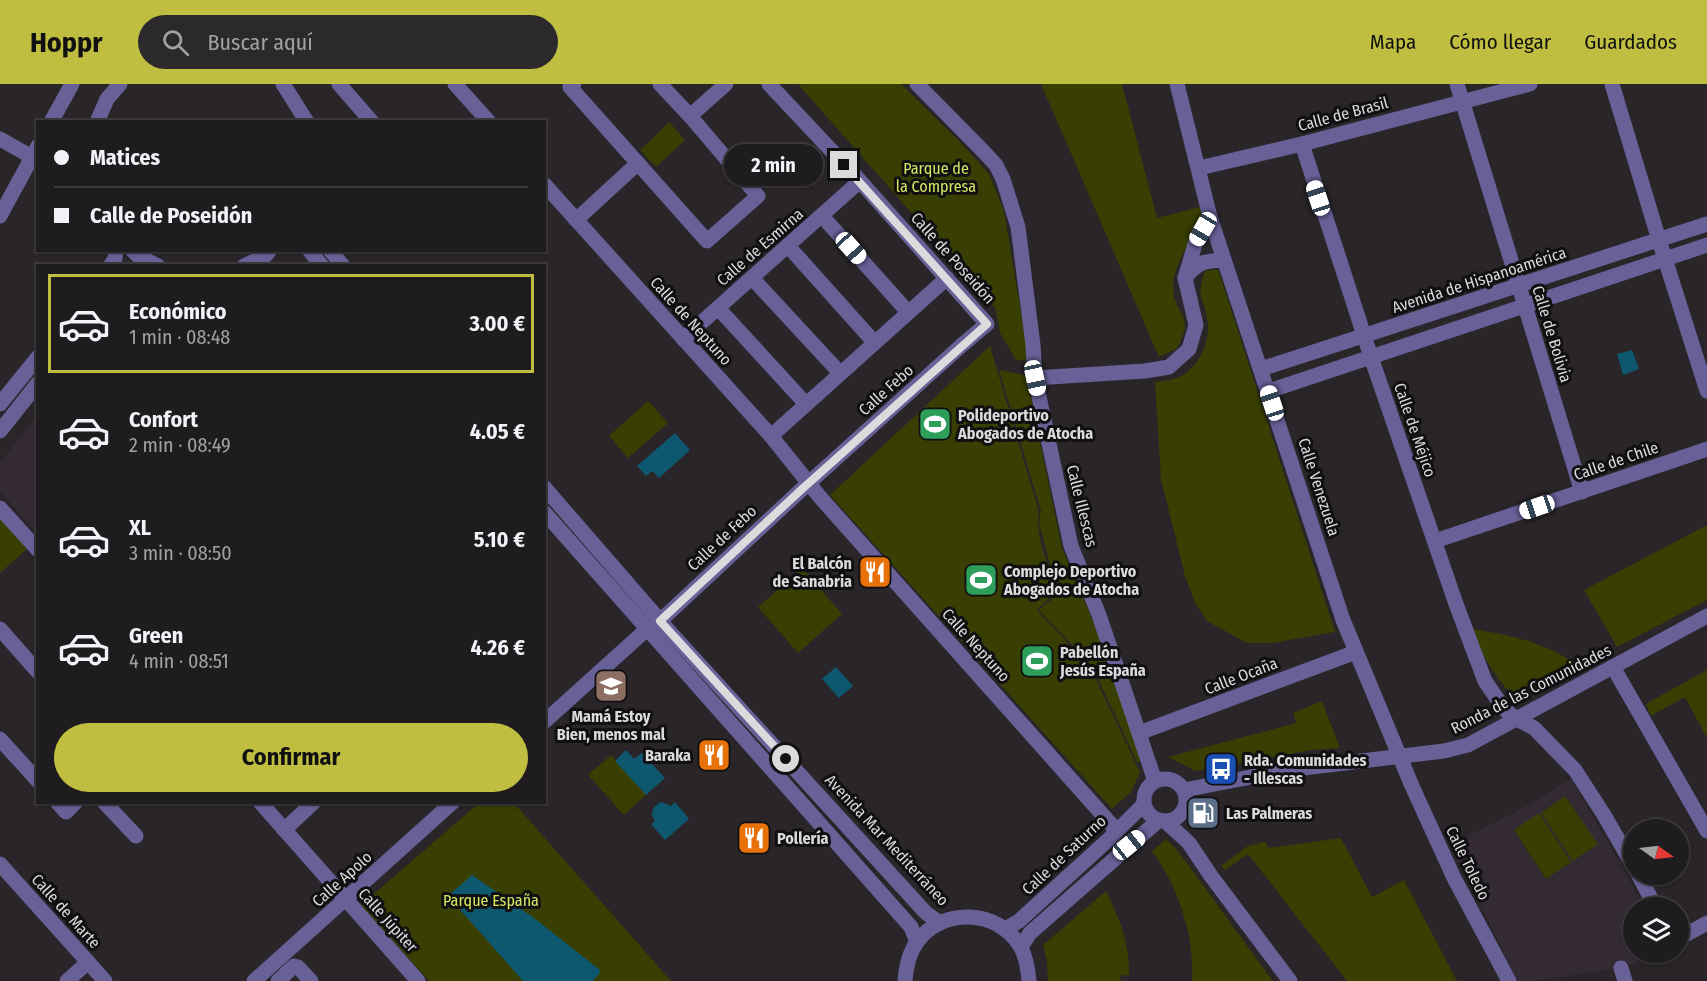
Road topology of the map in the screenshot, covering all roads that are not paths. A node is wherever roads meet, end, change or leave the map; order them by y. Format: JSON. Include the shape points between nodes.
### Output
{"nodes":[{"id":1,"x":72,"y":84,"type":"edge"},
{"id":2,"x":100,"y":84,"type":"edge"},
{"id":3,"x":120,"y":84,"type":"edge"},
{"id":4,"x":283,"y":84,"type":"edge"},
{"id":5,"x":339,"y":84,"type":"edge"},
{"id":6,"x":455,"y":84,"type":"edge"},
{"id":7,"x":574,"y":84,"type":"edge"},
{"id":8,"x":660,"y":84,"type":"edge"},
{"id":9,"x":726,"y":84,"type":"edge"},
{"id":10,"x":769,"y":84,"type":"edge"},
{"id":11,"x":918,"y":84,"type":"edge"},
{"id":12,"x":1179,"y":84,"type":"edge"},
{"id":13,"x":1457,"y":84,"type":"edge"},
{"id":14,"x":1530,"y":84,"type":"edge"},
{"id":15,"x":1612,"y":84,"type":"edge"},
{"id":16,"x":107,"y":99,"type":"junction"},
{"id":17,"x":1462,"y":101,"type":"junction"},
{"id":18,"x":690,"y":116,"type":"junction"},
{"id":19,"x":52,"y":120,"type":"edge"},
{"id":20,"x":98,"y":120,"type":"edge"},
{"id":21,"x":306,"y":120,"type":"edge"},
{"id":22,"x":370,"y":120,"type":"edge"},
{"id":23,"x":487,"y":120,"type":"edge"},
{"id":24,"x":0,"y":139,"type":"edge"},
{"id":25,"x":1302,"y":144,"type":"junction"},
{"id":26,"x":35,"y":151,"type":"edge"},
{"id":27,"x":638,"y":163,"type":"junction"},
{"id":28,"x":1199,"y":168,"type":"junction"},
{"id":29,"x":860,"y":182,"type":"junction"},
{"id":30,"x":546,"y":186,"type":"edge"},
{"id":31,"x":0,"y":216,"type":"edge"},
{"id":32,"x":822,"y":216,"type":"junction"},
{"id":33,"x":1210,"y":218,"type":"junction"},
{"id":34,"x":576,"y":220,"type":"junction"},
{"id":35,"x":1707,"y":224,"type":"edge"},
{"id":36,"x":1659,"y":240,"type":"junction"},
{"id":37,"x":1707,"y":245,"type":"edge"},
{"id":38,"x":788,"y":246,"type":"junction"},
{"id":39,"x":267,"y":252,"type":"edge"},
{"id":40,"x":311,"y":252,"type":"edge"},
{"id":41,"x":332,"y":252,"type":"edge"},
{"id":42,"x":133,"y":257,"type":"edge"},
{"id":43,"x":1665,"y":259,"type":"junction"},
{"id":44,"x":1224,"y":260,"type":"junction"},
{"id":45,"x":152,"y":264,"type":"edge"},
{"id":46,"x":247,"y":264,"type":"edge"},
{"id":47,"x":320,"y":264,"type":"edge"},
{"id":48,"x":341,"y":264,"type":"edge"},
{"id":49,"x":752,"y":278,"type":"junction"},
{"id":50,"x":947,"y":278,"type":"junction"},
{"id":51,"x":1185,"y":278,"type":"junction"},
{"id":52,"x":1518,"y":286,"type":"junction"},
{"id":53,"x":1525,"y":306,"type":"junction"},
{"id":54,"x":718,"y":308,"type":"junction"},
{"id":55,"x":908,"y":312,"type":"junction"},
{"id":56,"x":987,"y":324,"type":"joint"},
{"id":57,"x":1364,"y":336,"type":"junction"},
{"id":58,"x":683,"y":339,"type":"junction"},
{"id":59,"x":874,"y":342,"type":"junction"},
{"id":60,"x":1371,"y":357,"type":"junction"},
{"id":61,"x":36,"y":359,"type":"edge"},
{"id":62,"x":1261,"y":369,"type":"junction"},
{"id":63,"x":840,"y":373,"type":"junction"},
{"id":64,"x":1035,"y":378,"type":"junction"},
{"id":65,"x":36,"y":386,"type":"edge"},
{"id":66,"x":1269,"y":391,"type":"junction"},
{"id":67,"x":1707,"y":391,"type":"edge"},
{"id":68,"x":0,"y":404,"type":"edge"},
{"id":69,"x":806,"y":404,"type":"junction"},
{"id":70,"x":0,"y":431,"type":"edge"},
{"id":71,"x":771,"y":436,"type":"junction"},
{"id":72,"x":1707,"y":449,"type":"edge"},
{"id":73,"x":809,"y":483,"type":"junction"},
{"id":74,"x":546,"y":488,"type":"edge"},
{"id":75,"x":1582,"y":492,"type":"junction"},
{"id":76,"x":0,"y":508,"type":"edge"},
{"id":77,"x":546,"y":514,"type":"edge"},
{"id":78,"x":1435,"y":542,"type":"junction"},
{"id":79,"x":36,"y":548,"type":"edge"},
{"id":80,"x":1707,"y":616,"type":"edge"},
{"id":81,"x":660,"y":621,"type":"junction"},
{"id":82,"x":0,"y":629,"type":"edge"},
{"id":83,"x":646,"y":630,"type":"junction"},
{"id":84,"x":1356,"y":652,"type":"junction"},
{"id":85,"x":1613,"y":667,"type":"junction"},
{"id":86,"x":36,"y":670,"type":"edge"},
{"id":87,"x":1515,"y":718,"type":"junction"},
{"id":88,"x":546,"y":720,"type":"edge"},
{"id":89,"x":1139,"y":733,"type":"junction"},
{"id":90,"x":0,"y":739,"type":"edge"},
{"id":91,"x":1400,"y":757,"type":"junction"},
{"id":92,"x":36,"y":779,"type":"edge"},
{"id":93,"x":1155,"y":782,"type":"junction"},
{"id":94,"x":1184,"y":790,"type":"junction"},
{"id":95,"x":106,"y":804,"type":"edge"},
{"id":96,"x":262,"y":804,"type":"edge"},
{"id":97,"x":312,"y":804,"type":"edge"},
{"id":98,"x":451,"y":804,"type":"edge"},
{"id":99,"x":1144,"y":804,"type":"junction"},
{"id":100,"x":1182,"y":813,"type":"junction"},
{"id":101,"x":1162,"y":821,"type":"junction"},
{"id":102,"x":284,"y":830,"type":"junction"},
{"id":103,"x":1117,"y":831,"type":"junction"},
{"id":104,"x":1707,"y":831,"type":"edge"},
{"id":105,"x":136,"y":836,"type":"dead end"},
{"id":106,"x":1189,"y":843,"type":"junction"},
{"id":107,"x":1623,"y":847,"type":"edge"},
{"id":108,"x":0,"y":864,"type":"edge"},
{"id":109,"x":346,"y":900,"type":"junction"},
{"id":110,"x":940,"y":923,"type":"junction"},
{"id":111,"x":1707,"y":923,"type":"edge"},
{"id":112,"x":1005,"y":929,"type":"junction"},
{"id":113,"x":1689,"y":933,"type":"edge"},
{"id":114,"x":917,"y":942,"type":"junction"},
{"id":115,"x":1021,"y":947,"type":"junction"},
{"id":116,"x":88,"y":962,"type":"junction"},
{"id":117,"x":67,"y":981,"type":"edge"},
{"id":118,"x":105,"y":981,"type":"edge"},
{"id":119,"x":254,"y":981,"type":"edge"},
{"id":120,"x":278,"y":981,"type":"edge"},
{"id":121,"x":311,"y":981,"type":"edge"},
{"id":122,"x":418,"y":981,"type":"edge"},
{"id":123,"x":906,"y":981,"type":"edge"},
{"id":124,"x":1029,"y":981,"type":"edge"},
{"id":125,"x":1290,"y":981,"type":"edge"},
{"id":126,"x":1509,"y":981,"type":"edge"}],
"edges":[{"from":1,"to":19,"type":"street"},
{"from":2,"to":16,"type":"street"},
{"from":3,"to":16,"type":"street"},
{"from":4,"to":21,"type":"street"},
{"from":5,"to":22,"type":"street"},
{"from":6,"to":23,"type":"street"},
{"from":7,"to":27,"type":"street","via":[[570,87]]},
{"from":8,"to":18,"type":"street"},
{"from":9,"to":18,"type":"street"},
{"from":10,"to":29,"type":"street","name":"Calle de Poseidón"},
{"from":11,"to":64,"type":"street","name":"Calle Illescas","via":[[996,165],[1004,179],[1018,227]]},
{"from":12,"to":28,"type":"street","name":"Calle Venezuela"},
{"from":13,"to":17,"type":"street","name":"Calle de Bolivia"},
{"from":14,"to":17,"type":"street","name":"Calle de Brasil"},
{"from":15,"to":36,"type":"street"},
{"from":16,"to":20,"type":"street"},
{"from":17,"to":25,"type":"street","name":"Calle de Brasil"},
{"from":17,"to":52,"type":"street","name":"Calle de Bolivia"},
{"from":18,"to":27,"type":"street","via":[[758,196],[707,241]]},
{"from":24,"to":26,"type":"street"},
{"from":25,"to":28,"type":"street","name":"Calle de Brasil"},
{"from":25,"to":57,"type":"street","name":"Calle de Méjico"},
{"from":26,"to":31,"type":"street"},
{"from":27,"to":34,"type":"street"},
{"from":28,"to":33,"type":"street","name":"Calle Venezuela"},
{"from":29,"to":32,"type":"street","name":"Calle de Esmirna"},
{"from":29,"to":50,"type":"street","name":"Calle de Poseidón"},
{"from":30,"to":34,"type":"street","name":"Calle de Neptuno"},
{"from":32,"to":38,"type":"street","name":"Calle de Esmirna"},
{"from":32,"to":55,"type":"street"},
{"from":33,"to":44,"type":"street","name":"Calle Venezuela"},
{"from":33,"to":51,"type":"street","via":[[1196,241]]},
{"from":34,"to":58,"type":"street","name":"Calle de Neptuno"},
{"from":35,"to":36,"type":"street","name":"Avenida de Hispanoamérica"},
{"from":36,"to":43,"type":"street"},
{"from":36,"to":52,"type":"street","name":"Avenida de Hispanoamérica"},
{"from":37,"to":43,"type":"street"},
{"from":38,"to":49,"type":"street","name":"Calle de Esmirna"},
{"from":38,"to":59,"type":"street"},
{"from":39,"to":46,"type":"street"},
{"from":40,"to":47,"type":"street"},
{"from":41,"to":48,"type":"street"},
{"from":42,"to":45,"type":"street"},
{"from":43,"to":53,"type":"street"},
{"from":43,"to":67,"type":"street"},
{"from":44,"to":51,"type":"street","via":[[1196,264]]},
{"from":44,"to":62,"type":"street","name":"Calle Venezuela"},
{"from":49,"to":54,"type":"street","name":"Calle de Esmirna"},
{"from":49,"to":63,"type":"street"},
{"from":50,"to":55,"type":"street"},
{"from":50,"to":56,"type":"street","name":"Calle de Poseidón"},
{"from":51,"to":64,"type":"street","via":[[1196,326],[1189,349],[1168,367]]},
{"from":52,"to":53,"type":"street","name":"Calle de Bolivia"},
{"from":52,"to":57,"type":"street","name":"Avenida de Hispanoamérica"},
{"from":53,"to":60,"type":"street"},
{"from":53,"to":75,"type":"street","name":"Calle de Bolivia"},
{"from":54,"to":58,"type":"street","name":"Calle de Esmirna"},
{"from":54,"to":69,"type":"street"},
{"from":55,"to":59,"type":"street"},
{"from":56,"to":73,"type":"street","name":"Calle Febo"},
{"from":57,"to":60,"type":"street","name":"Calle de Méjico"},
{"from":57,"to":62,"type":"street","name":"Avenida de Hispanoamérica"},
{"from":58,"to":71,"type":"street","name":"Calle de Neptuno"},
{"from":59,"to":63,"type":"street"},
{"from":60,"to":66,"type":"street"},
{"from":60,"to":78,"type":"street","name":"Calle de Méjico"},
{"from":61,"to":68,"type":"street"},
{"from":62,"to":66,"type":"street","name":"Calle Venezuela"},
{"from":63,"to":69,"type":"street"},
{"from":64,"to":89,"type":"street","name":"Calle Illescas","via":[[1071,546]]},
{"from":65,"to":70,"type":"street"},
{"from":66,"to":84,"type":"street","name":"Calle Venezuela"},
{"from":69,"to":71,"type":"street"},
{"from":71,"to":73,"type":"street","name":"Calle de Neptuno"},
{"from":72,"to":75,"type":"street","name":"Calle de Chile"},
{"from":73,"to":81,"type":"street","name":"Calle de Febo"},
{"from":73,"to":103,"type":"street","name":"Calle Neptuno"},
{"from":74,"to":81,"type":"street","name":"Avenida Mar Mediterráneo"},
{"from":75,"to":78,"type":"street","name":"Calle de Chile"},
{"from":76,"to":79,"type":"street"},
{"from":77,"to":83,"type":"street"},
{"from":78,"to":87,"type":"street","name":"Calle de Méjico","via":[[1485,681]]},
{"from":80,"to":85,"type":"street","name":"Ronda de las Comunidades"},
{"from":81,"to":110,"type":"street","name":"Avenida Mar Mediterráneo","via":[[926,913]]},
{"from":82,"to":86,"type":"street"},
{"from":83,"to":88,"type":"street"},
{"from":83,"to":114,"type":"street","via":[[911,927]]},
{"from":84,"to":89,"type":"street","name":"Calle Ocaña"},
{"from":84,"to":91,"type":"street","name":"Calle Venezuela"},
{"from":85,"to":87,"type":"street","name":"Ronda de las Comunidades"},
{"from":85,"to":104,"type":"street"},
{"from":87,"to":91,"type":"street","name":"Ronda de las Comunidades","via":[[1468,745]]},
{"from":87,"to":107,"type":"street","name":"Calle de Méjico","via":[[1534,728],[1575,770]]},
{"from":89,"to":93,"type":"street","name":"Calle Illescas"},
{"from":90,"to":92,"type":"street"},
{"from":91,"to":94,"type":"street","name":"Ronda de las Comunidades","via":[[1287,770]]},
{"from":91,"to":126,"type":"street","name":"Calle Toledo","via":[[1454,878]]},
{"from":93,"to":94,"type":"street","via":[[1171,780]]},
{"from":93,"to":99,"type":"street","via":[[1145,793]]},
{"from":94,"to":100,"type":"street","via":[[1186,802]]},
{"from":95,"to":105,"type":"street"},
{"from":96,"to":102,"type":"street","name":"Calle Júpiter"},
{"from":97,"to":102,"type":"street"},
{"from":98,"to":109,"type":"street","name":"Calle Apolo"},
{"from":99,"to":101,"type":"street","via":[[1149,814]]},
{"from":99,"to":103,"type":"street","name":"Calle de Saturno"},
{"from":100,"to":101,"type":"street"},
{"from":100,"to":106,"type":"street"},
{"from":101,"to":106,"type":"street"},
{"from":101,"to":115,"type":"street","via":[[1030,933]]},
{"from":102,"to":109,"type":"street","name":"Calle Júpiter"},
{"from":103,"to":112,"type":"street","name":"Calle de Saturno","via":[[1019,921]]},
{"from":106,"to":125,"type":"street"},
{"from":108,"to":116,"type":"street","name":"Calle de Marte"},
{"from":109,"to":119,"type":"street","name":"Calle Apolo"},
{"from":109,"to":122,"type":"street","name":"Calle Júpiter"},
{"from":110,"to":112,"type":"street","via":[[973,916]]},
{"from":110,"to":114,"type":"street"},
{"from":111,"to":113,"type":"street"},
{"from":112,"to":115,"type":"street"},
{"from":114,"to":123,"type":"street","via":[[906,968]]},
{"from":115,"to":124,"type":"street"},
{"from":116,"to":117,"type":"street"},
{"from":116,"to":118,"type":"street","name":"Calle de Marte"},
{"from":120,"to":121,"type":"street","via":[[298,966]]}]}
